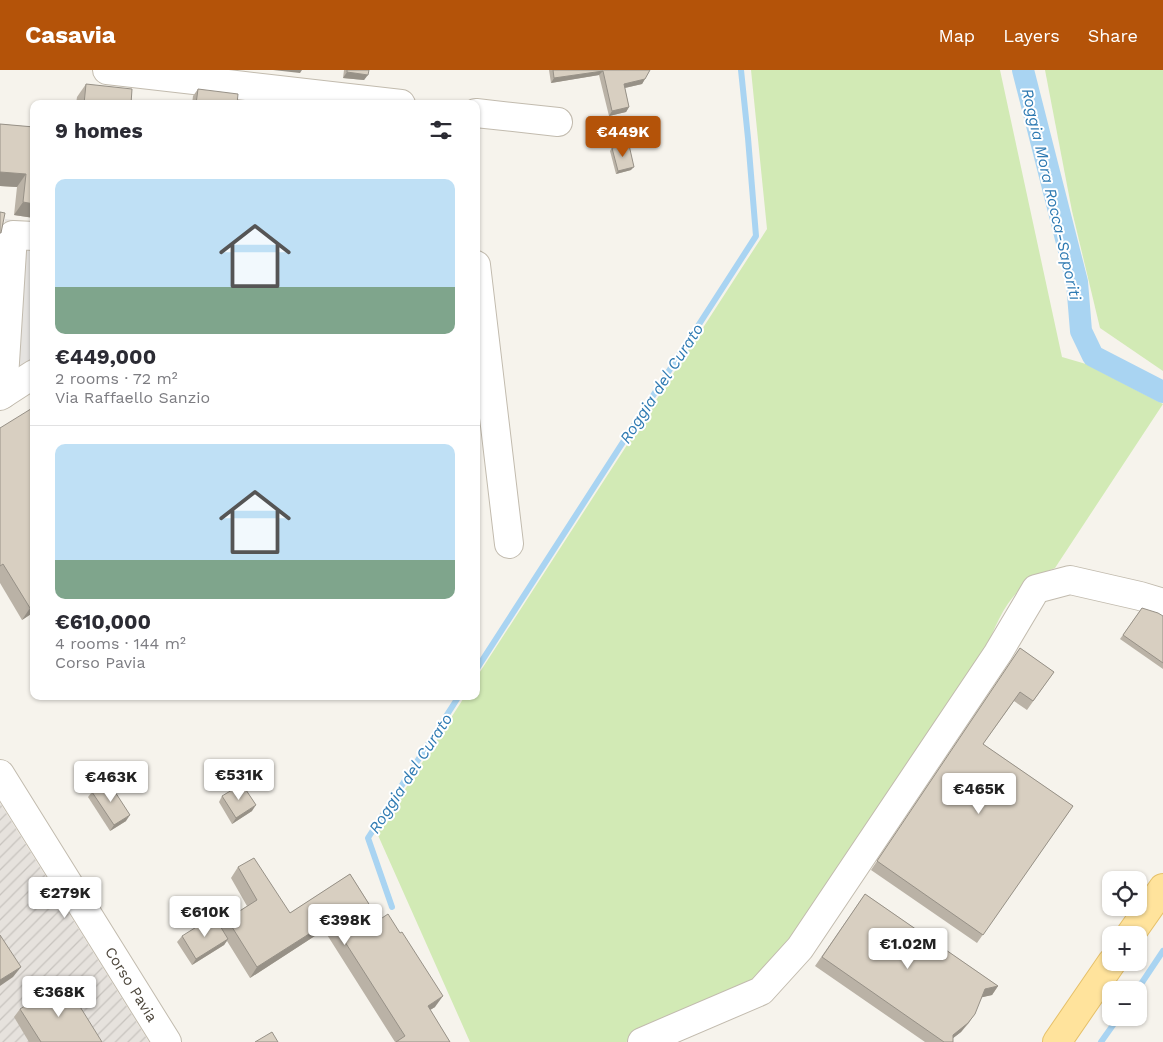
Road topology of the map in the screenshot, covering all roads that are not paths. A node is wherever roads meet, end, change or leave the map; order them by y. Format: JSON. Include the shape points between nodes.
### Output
{"nodes":[{"id":1,"x":107,"y":70,"type":"edge"},
{"id":2,"x":248,"y":86,"type":"edge"},
{"id":3,"x":367,"y":100,"type":"edge"},
{"id":4,"x":480,"y":112,"type":"edge"},
{"id":5,"x":558,"y":122,"type":"dead end"},
{"id":6,"x":30,"y":236,"type":"edge"},
{"id":7,"x":480,"y":299,"type":"edge"},
{"id":8,"x":30,"y":377,"type":"edge"},
{"id":9,"x":2,"y":395,"type":"edge"},
{"id":10,"x":509,"y":544,"type":"dead end"},
{"id":11,"x":1163,"y":603,"type":"edge"},
{"id":12,"x":0,"y":774,"type":"edge"},
{"id":13,"x":1163,"y":888,"type":"edge"},
{"id":14,"x":1136,"y":926,"type":"edge"},
{"id":15,"x":1106,"y":971,"type":"edge"},
{"id":16,"x":167,"y":1042,"type":"edge"},
{"id":17,"x":642,"y":1042,"type":"edge"},
{"id":18,"x":1057,"y":1042,"type":"edge"}],
"edges":[{"from":1,"to":2,"type":"street"},
{"from":2,"to":3,"type":"street"},
{"from":4,"to":5,"type":"street"},
{"from":6,"to":9,"type":"street","via":[[14,235]]},
{"from":7,"to":10,"type":"street"},
{"from":8,"to":9,"type":"street"},
{"from":11,"to":17,"type":"street","via":[[1070,580],[1036,589],[998,653],[800,948],[761,991]]},
{"from":12,"to":16,"type":"street","name":"Corso Pavia"},
{"from":13,"to":14,"type":"main road"},
{"from":15,"to":18,"type":"main road"}]}
